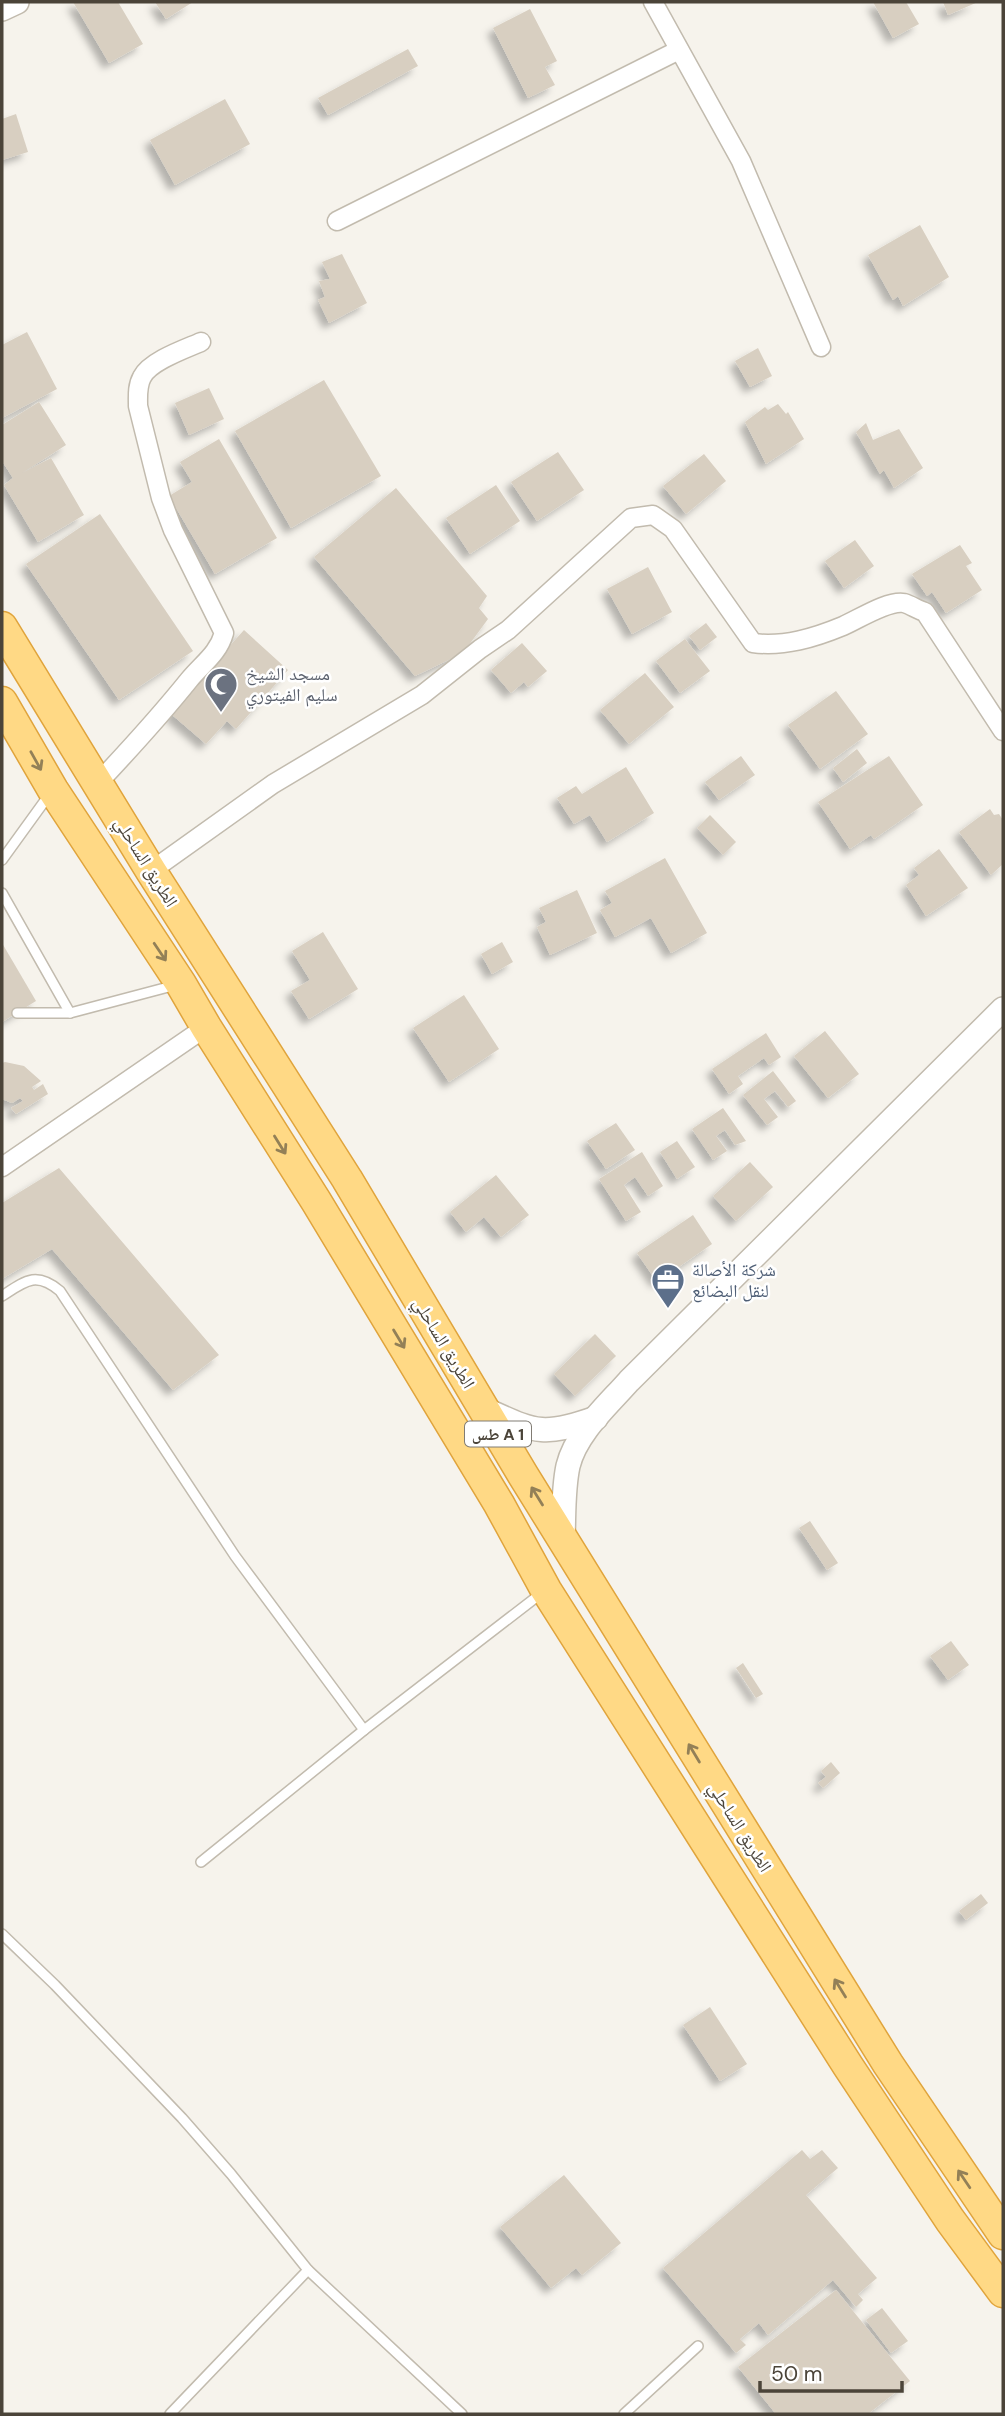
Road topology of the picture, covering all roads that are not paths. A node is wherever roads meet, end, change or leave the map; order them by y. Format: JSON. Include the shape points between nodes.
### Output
{"nodes":[{"id":1,"x":17,"y":2,"type":"edge"},
{"id":2,"x":653,"y":2,"type":"edge"},
{"id":3,"x":2,"y":9,"type":"edge"},
{"id":4,"x":679,"y":50,"type":"junction"},
{"id":5,"x":337,"y":221,"type":"dead end"},
{"id":6,"x":201,"y":342,"type":"dead end"},
{"id":7,"x":821,"y":347,"type":"dead end"},
{"id":8,"x":2,"y":627,"type":"edge"},
{"id":9,"x":2,"y":702,"type":"edge"},
{"id":10,"x":1003,"y":731,"type":"edge"},
{"id":11,"x":97,"y":784,"type":"junction"},
{"id":12,"x":52,"y":790,"type":"junction"},
{"id":13,"x":2,"y":860,"type":"edge"},
{"id":14,"x":151,"y":872,"type":"junction"},
{"id":15,"x":2,"y":893,"type":"edge"},
{"id":16,"x":181,"y":984,"type":"junction"},
{"id":17,"x":1003,"y":1009,"type":"edge"},
{"id":18,"x":17,"y":1013,"type":"dead end"},
{"id":19,"x":70,"y":1013,"type":"junction"},
{"id":20,"x":206,"y":1027,"type":"junction"},
{"id":21,"x":2,"y":1167,"type":"edge"},
{"id":22,"x":347,"y":1179,"type":"junction"},
{"id":23,"x":316,"y":1201,"type":"junction"},
{"id":24,"x":2,"y":1296,"type":"edge"},
{"id":25,"x":482,"y":1408,"type":"junction"},
{"id":26,"x":596,"y":1418,"type":"junction"},
{"id":27,"x":563,"y":1538,"type":"junction"},
{"id":28,"x":545,"y":1590,"type":"junction"},
{"id":29,"x":364,"y":1730,"type":"junction"},
{"id":30,"x":201,"y":1861,"type":"dead end"},
{"id":31,"x":2,"y":1934,"type":"edge"},
{"id":32,"x":1003,"y":2234,"type":"edge"},
{"id":33,"x":308,"y":2270,"type":"junction"},
{"id":34,"x":1003,"y":2292,"type":"edge"},
{"id":35,"x":698,"y":2346,"type":"dead end"},
{"id":36,"x":170,"y":2414,"type":"edge"},
{"id":37,"x":462,"y":2414,"type":"edge"},
{"id":38,"x":624,"y":2414,"type":"edge"}],
"edges":[{"from":1,"to":3,"type":"street"},
{"from":2,"to":4,"type":"street"},
{"from":4,"to":5,"type":"street"},
{"from":4,"to":7,"type":"street","via":[[741,161]]},
{"from":6,"to":11,"type":"street","via":[[142,375],[138,406],[160,498],[224,633],[208,661]]},
{"from":8,"to":11,"type":"highway","name":"الطريق الساحلي","number":"طس A 1"},
{"from":9,"to":12,"type":"highway","name":"الطريق الساحلي","number":"طس A 1","one_way":true},
{"from":10,"to":14,"type":"street","via":[[925,612],[903,603],[791,643],[752,643],[673,530],[653,515],[631,518],[508,630],[422,695],[274,784]]},
{"from":11,"to":14,"type":"highway","name":"الطريق الساحلي","number":"طس A 1"},
{"from":12,"to":13,"type":"lane"},
{"from":12,"to":16,"type":"highway","name":"الطريق الساحلي","number":"طس A 1","one_way":true},
{"from":14,"to":22,"type":"highway","name":"الطريق الساحلي","number":"طس A 1"},
{"from":15,"to":19,"type":"lane"},
{"from":16,"to":19,"type":"lane"},
{"from":16,"to":20,"type":"highway","name":"الطريق الساحلي","number":"طس A 1"},
{"from":17,"to":26,"type":"street"},
{"from":18,"to":19,"type":"lane"},
{"from":20,"to":21,"type":"street"},
{"from":20,"to":23,"type":"highway","name":"الطريق الساحلي","number":"طس A 1","one_way":true},
{"from":22,"to":23,"type":"highway"},
{"from":22,"to":25,"type":"highway","name":"الطريق الساحلي","number":"طس A 1"},
{"from":23,"to":28,"type":"highway","name":"الطريق الساحلي","number":"طس A 1","one_way":true,"via":[[499,1504]]},
{"from":24,"to":29,"type":"lane","via":[[30,1279],[47,1281],[60,1291],[236,1556]]},
{"from":25,"to":26,"type":"street","via":[[538,1431]]},
{"from":27,"to":25,"type":"highway","name":"الطريق الساحلي","number":"طس A 1","one_way":true},
{"from":26,"to":27,"type":"street","via":[[568,1466]]},
{"from":32,"to":27,"type":"highway","name":"الطريق الساحلي","number":"طس A 1","one_way":true,"via":[[892,2072]]},
{"from":28,"to":29,"type":"lane"},
{"from":28,"to":34,"type":"highway","name":"الطريق الساحلي","number":"طس A 1","via":[[848,2066]]},
{"from":29,"to":30,"type":"lane"},
{"from":31,"to":33,"type":"lane","via":[[182,2118]]},
{"from":33,"to":36,"type":"lane"},
{"from":33,"to":37,"type":"lane"},
{"from":35,"to":38,"type":"lane"}]}
